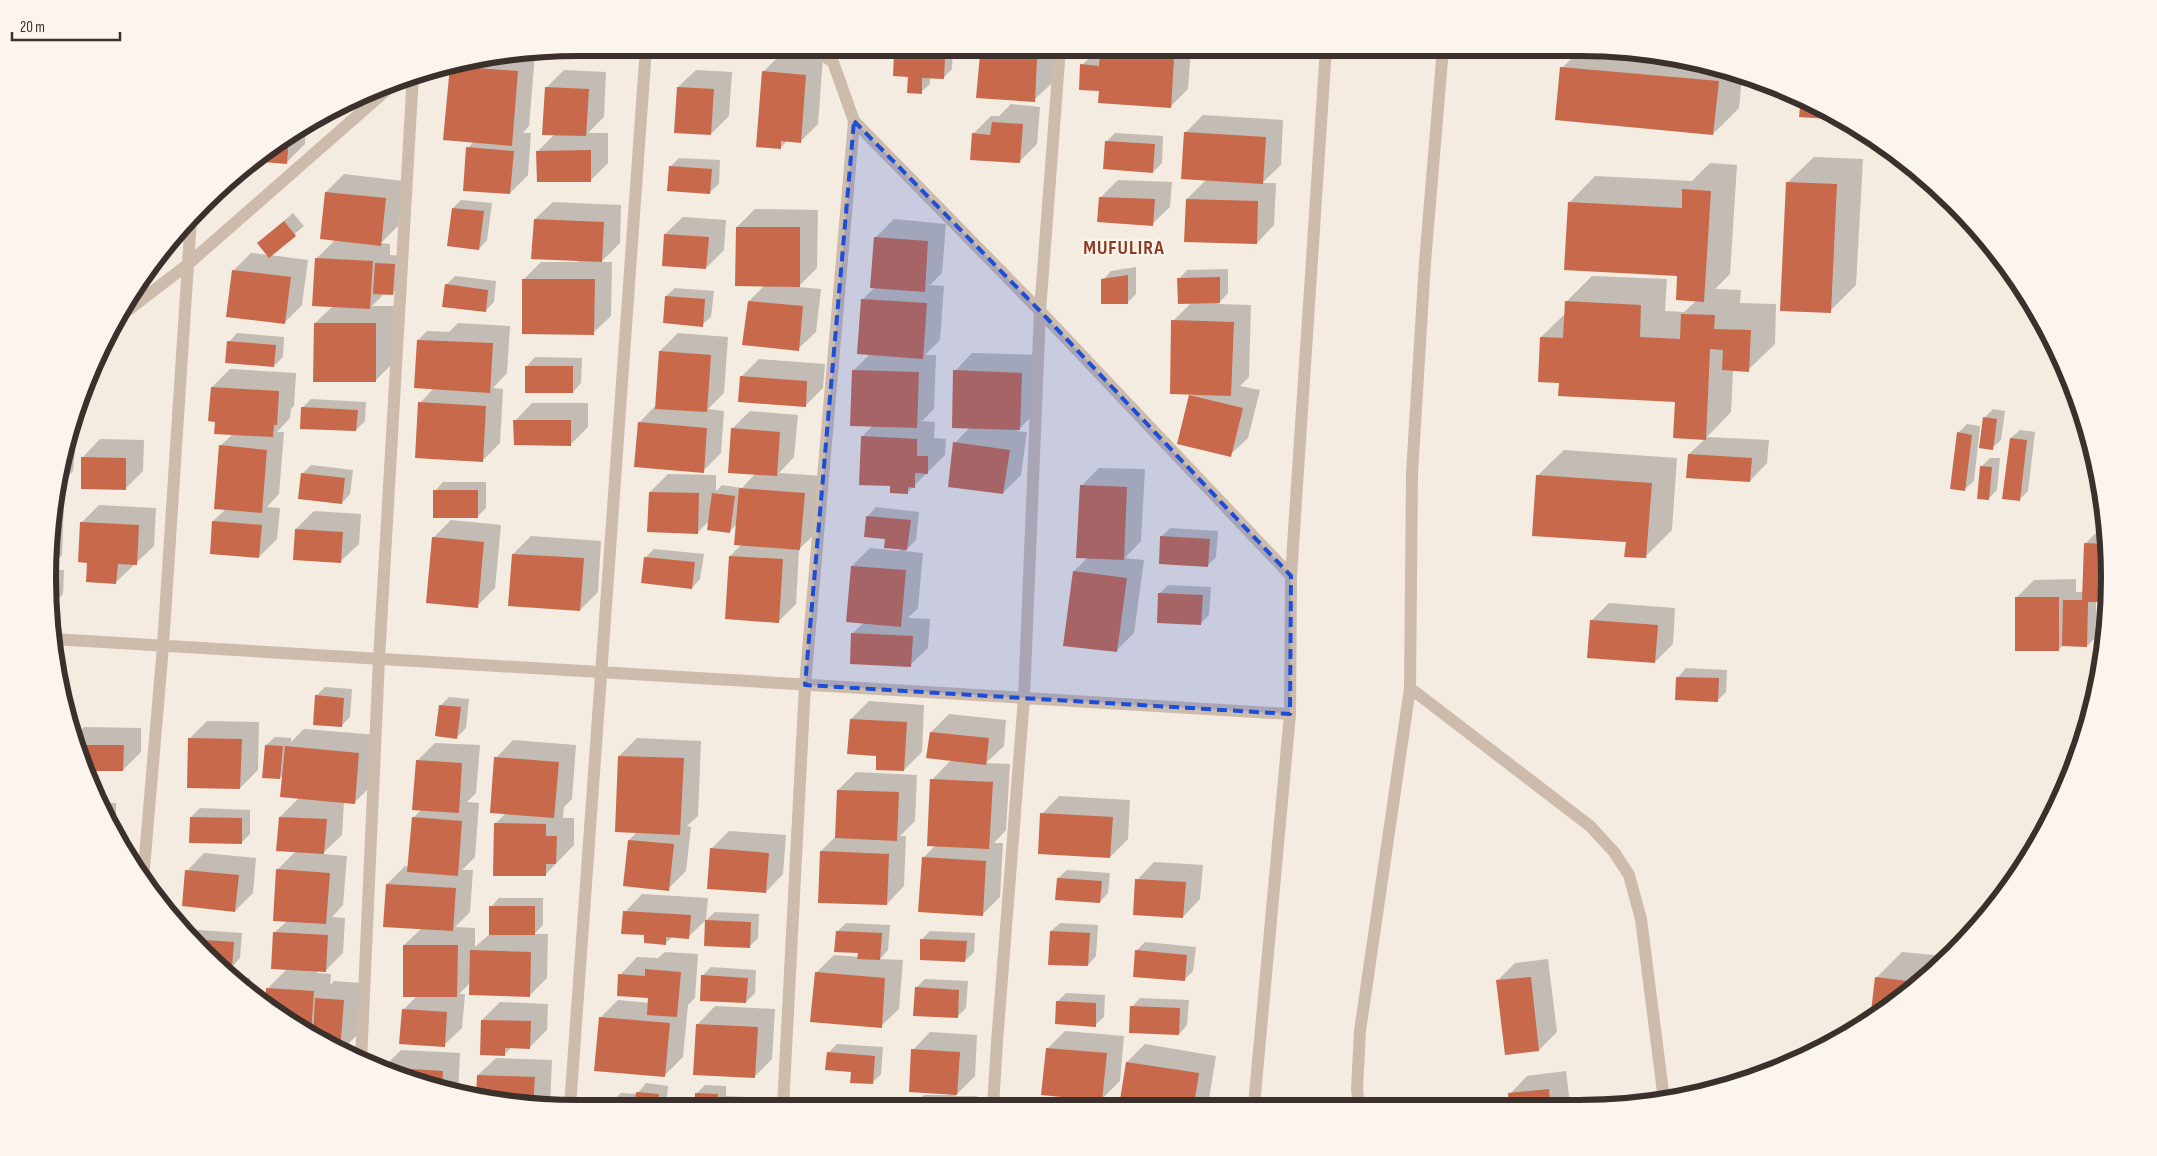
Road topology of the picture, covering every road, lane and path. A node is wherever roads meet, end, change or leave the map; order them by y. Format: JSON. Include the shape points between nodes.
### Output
{"nodes":[{"id":1,"x":645,"y":56,"type":"edge"},
{"id":2,"x":824,"y":56,"type":"edge"},
{"id":3,"x":833,"y":56,"type":"edge"},
{"id":4,"x":1059,"y":56,"type":"edge"},
{"id":5,"x":1325,"y":56,"type":"edge"},
{"id":6,"x":1442,"y":56,"type":"edge"},
{"id":7,"x":833,"y":62,"type":"junction"},
{"id":8,"x":412,"y":83,"type":"edge"},
{"id":9,"x":381,"y":95,"type":"edge"},
{"id":10,"x":854,"y":121,"type":"junction"},
{"id":11,"x":189,"y":231,"type":"edge"},
{"id":12,"x":187,"y":265,"type":"junction"},
{"id":13,"x":132,"y":307,"type":"edge"},
{"id":14,"x":1040,"y":311,"type":"junction"},
{"id":15,"x":1291,"y":576,"type":"junction"},
{"id":16,"x":60,"y":639,"type":"edge"},
{"id":17,"x":163,"y":646,"type":"junction"},
{"id":18,"x":378,"y":659,"type":"junction"},
{"id":19,"x":600,"y":672,"type":"junction"},
{"id":20,"x":804,"y":685,"type":"junction"},
{"id":21,"x":1410,"y":688,"type":"junction"},
{"id":22,"x":1024,"y":698,"type":"junction"},
{"id":23,"x":1290,"y":714,"type":"junction"},
{"id":24,"x":144,"y":868,"type":"edge"},
{"id":25,"x":361,"y":1052,"type":"edge"},
{"id":26,"x":1663,"y":1093,"type":"edge"},
{"id":27,"x":570,"y":1100,"type":"edge"},
{"id":28,"x":783,"y":1100,"type":"edge"},
{"id":29,"x":993,"y":1100,"type":"edge"},
{"id":30,"x":1254,"y":1100,"type":"edge"},
{"id":31,"x":1358,"y":1100,"type":"edge"}],
"edges":[{"from":1,"to":19,"type":"street"},
{"from":2,"to":7,"type":"street"},
{"from":3,"to":7,"type":"street"},
{"from":4,"to":14,"type":"street"},
{"from":5,"to":15,"type":"street"},
{"from":6,"to":21,"type":"street","via":[[1412,473]]},
{"from":7,"to":10,"type":"street"},
{"from":8,"to":18,"type":"street"},
{"from":9,"to":12,"type":"street"},
{"from":10,"to":14,"type":"street"},
{"from":10,"to":20,"type":"street"},
{"from":11,"to":12,"type":"street"},
{"from":12,"to":13,"type":"street"},
{"from":12,"to":17,"type":"street"},
{"from":14,"to":15,"type":"street"},
{"from":14,"to":22,"type":"street"},
{"from":15,"to":23,"type":"street"},
{"from":16,"to":17,"type":"street"},
{"from":17,"to":18,"type":"street"},
{"from":17,"to":24,"type":"street"},
{"from":18,"to":19,"type":"street"},
{"from":18,"to":25,"type":"street"},
{"from":19,"to":20,"type":"street"},
{"from":19,"to":27,"type":"street"},
{"from":20,"to":22,"type":"street"},
{"from":20,"to":28,"type":"street"},
{"from":21,"to":26,"type":"street","via":[[1590,826],[1614,852],[1629,875],[1641,919]]},
{"from":21,"to":31,"type":"street","via":[[1360,1031]]},
{"from":22,"to":23,"type":"street"},
{"from":22,"to":29,"type":"street"},
{"from":23,"to":30,"type":"street"}]}
